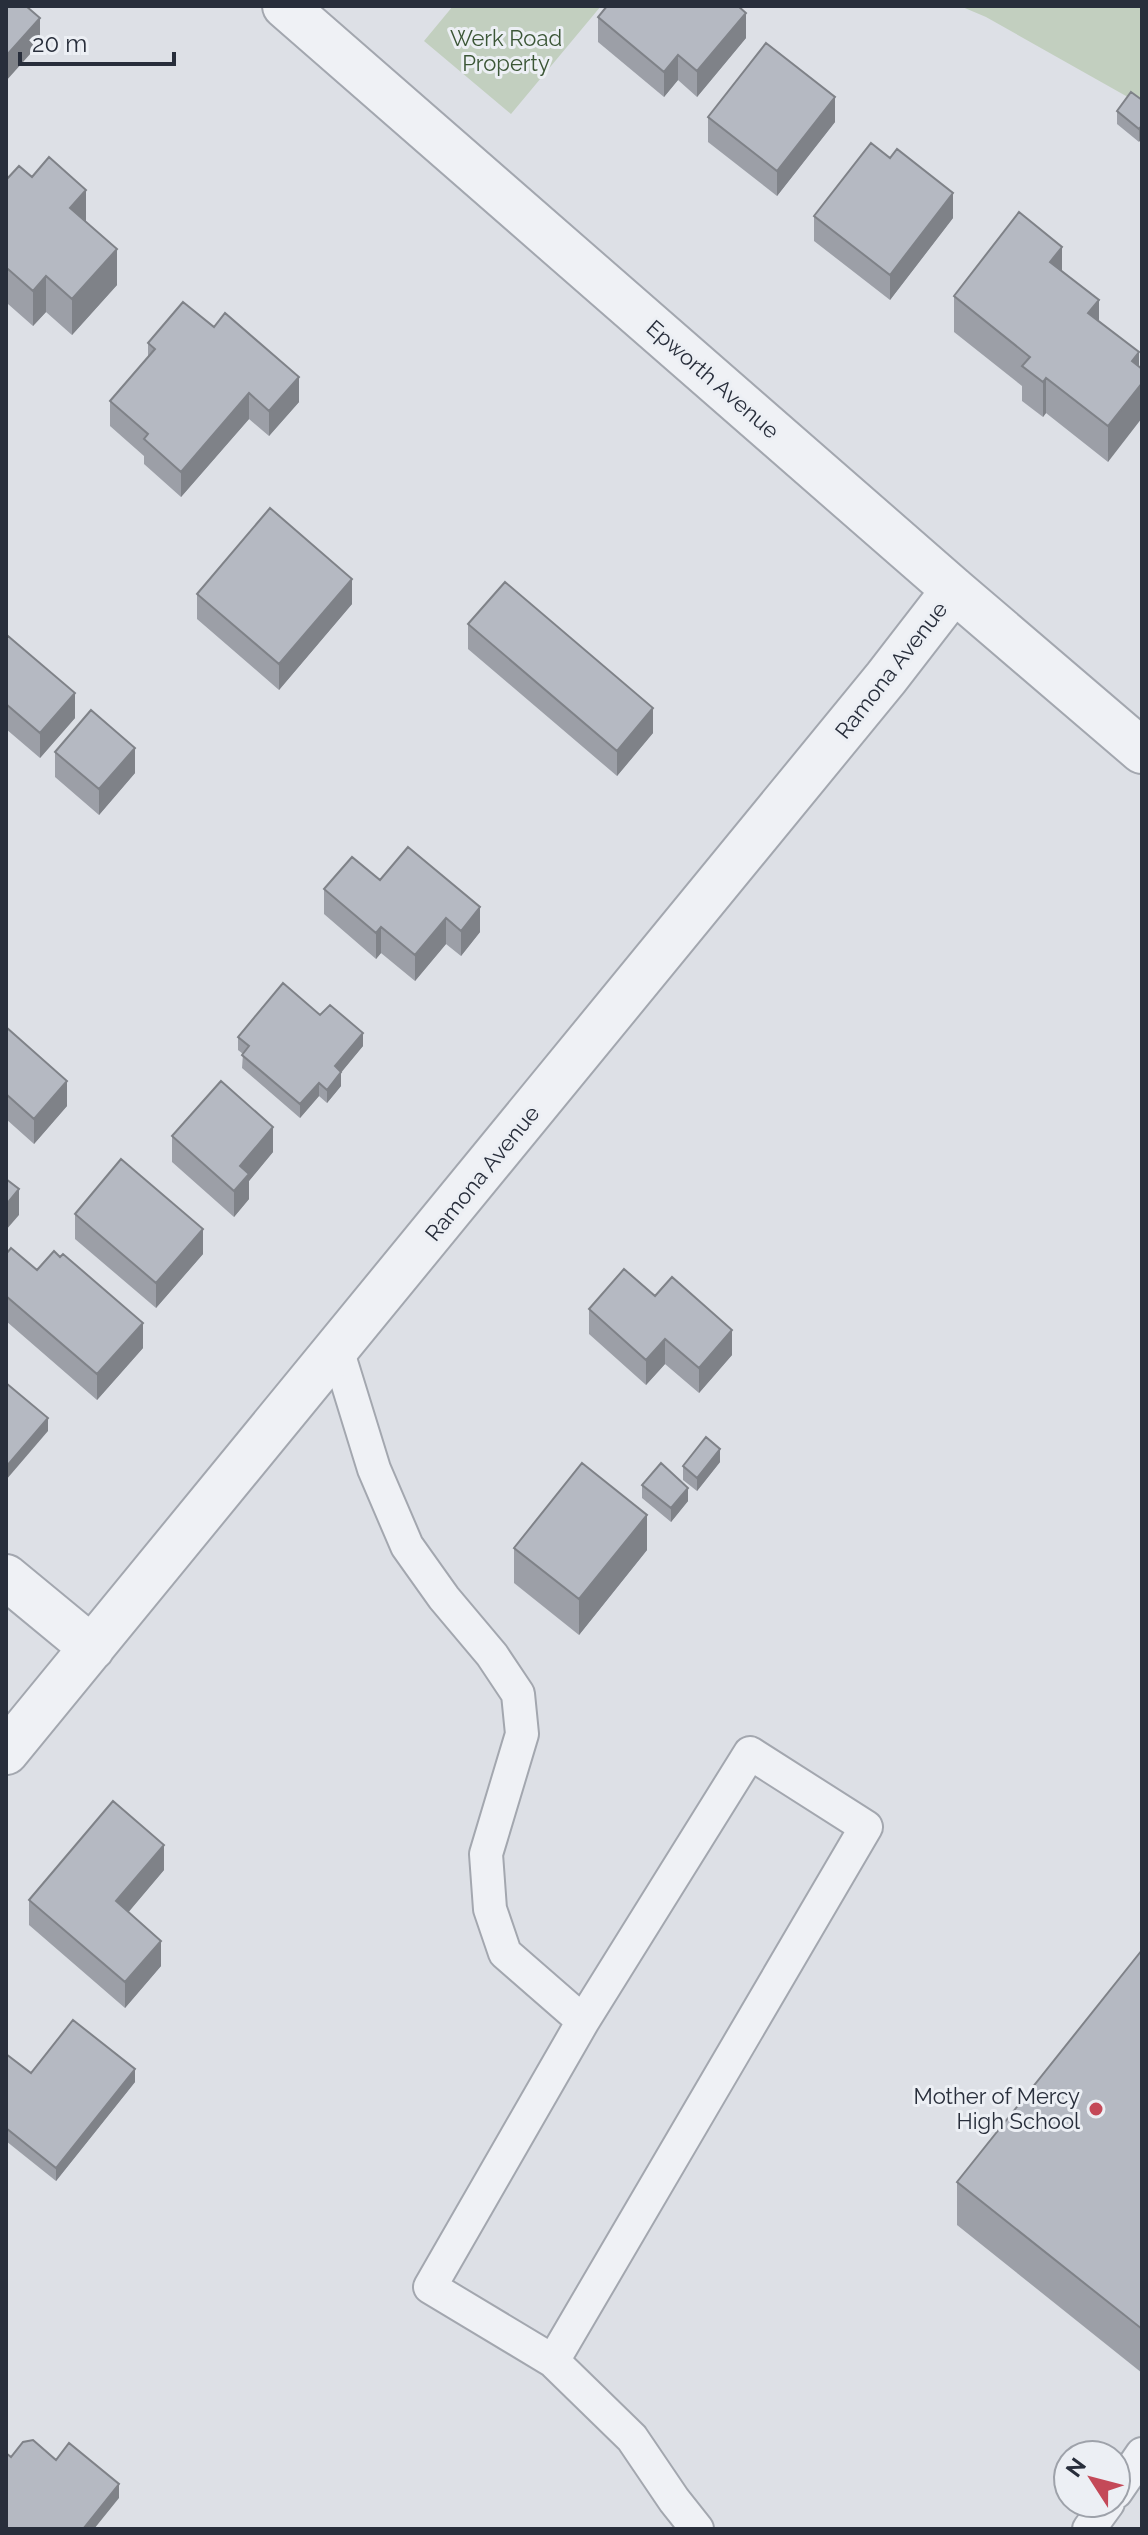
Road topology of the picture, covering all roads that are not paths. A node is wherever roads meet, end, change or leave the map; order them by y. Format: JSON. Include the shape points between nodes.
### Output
{"nodes":[{"id":1,"x":285,"y":6,"type":"edge"},
{"id":2,"x":954,"y":590,"type":"junction"},
{"id":3,"x":1142,"y":751,"type":"edge"},
{"id":4,"x":337,"y":1349,"type":"junction"},
{"id":5,"x":6,"y":1577,"type":"edge"},
{"id":6,"x":92,"y":1648,"type":"junction"},
{"id":7,"x":6,"y":1752,"type":"edge"},
{"id":8,"x":583,"y":2021,"type":"junction"},
{"id":9,"x":553,"y":2361,"type":"junction"},
{"id":10,"x":697,"y":2529,"type":"edge"}],
"edges":[{"from":1,"to":2,"type":"street","name":"Epworth Avenue"},
{"from":2,"to":3,"type":"street","name":"Epworth Avenue"},
{"from":2,"to":4,"type":"street","name":"Ramona Avenue"},
{"from":4,"to":6,"type":"street","name":"Ramona Avenue"},
{"from":4,"to":8,"type":"lane","via":[[374,1469],[407,1546],[518,1694],[522,1734],[486,1854],[490,1909],[505,1953]]},
{"from":5,"to":6,"type":"street"},
{"from":6,"to":7,"type":"street","name":"Ramona Avenue"},
{"from":8,"to":9,"type":"lane","via":[[430,2287]]},
{"from":8,"to":9,"type":"lane","via":[[750,1753],[866,1827]]},
{"from":9,"to":10,"type":"lane","via":[[632,2438]]}]}
